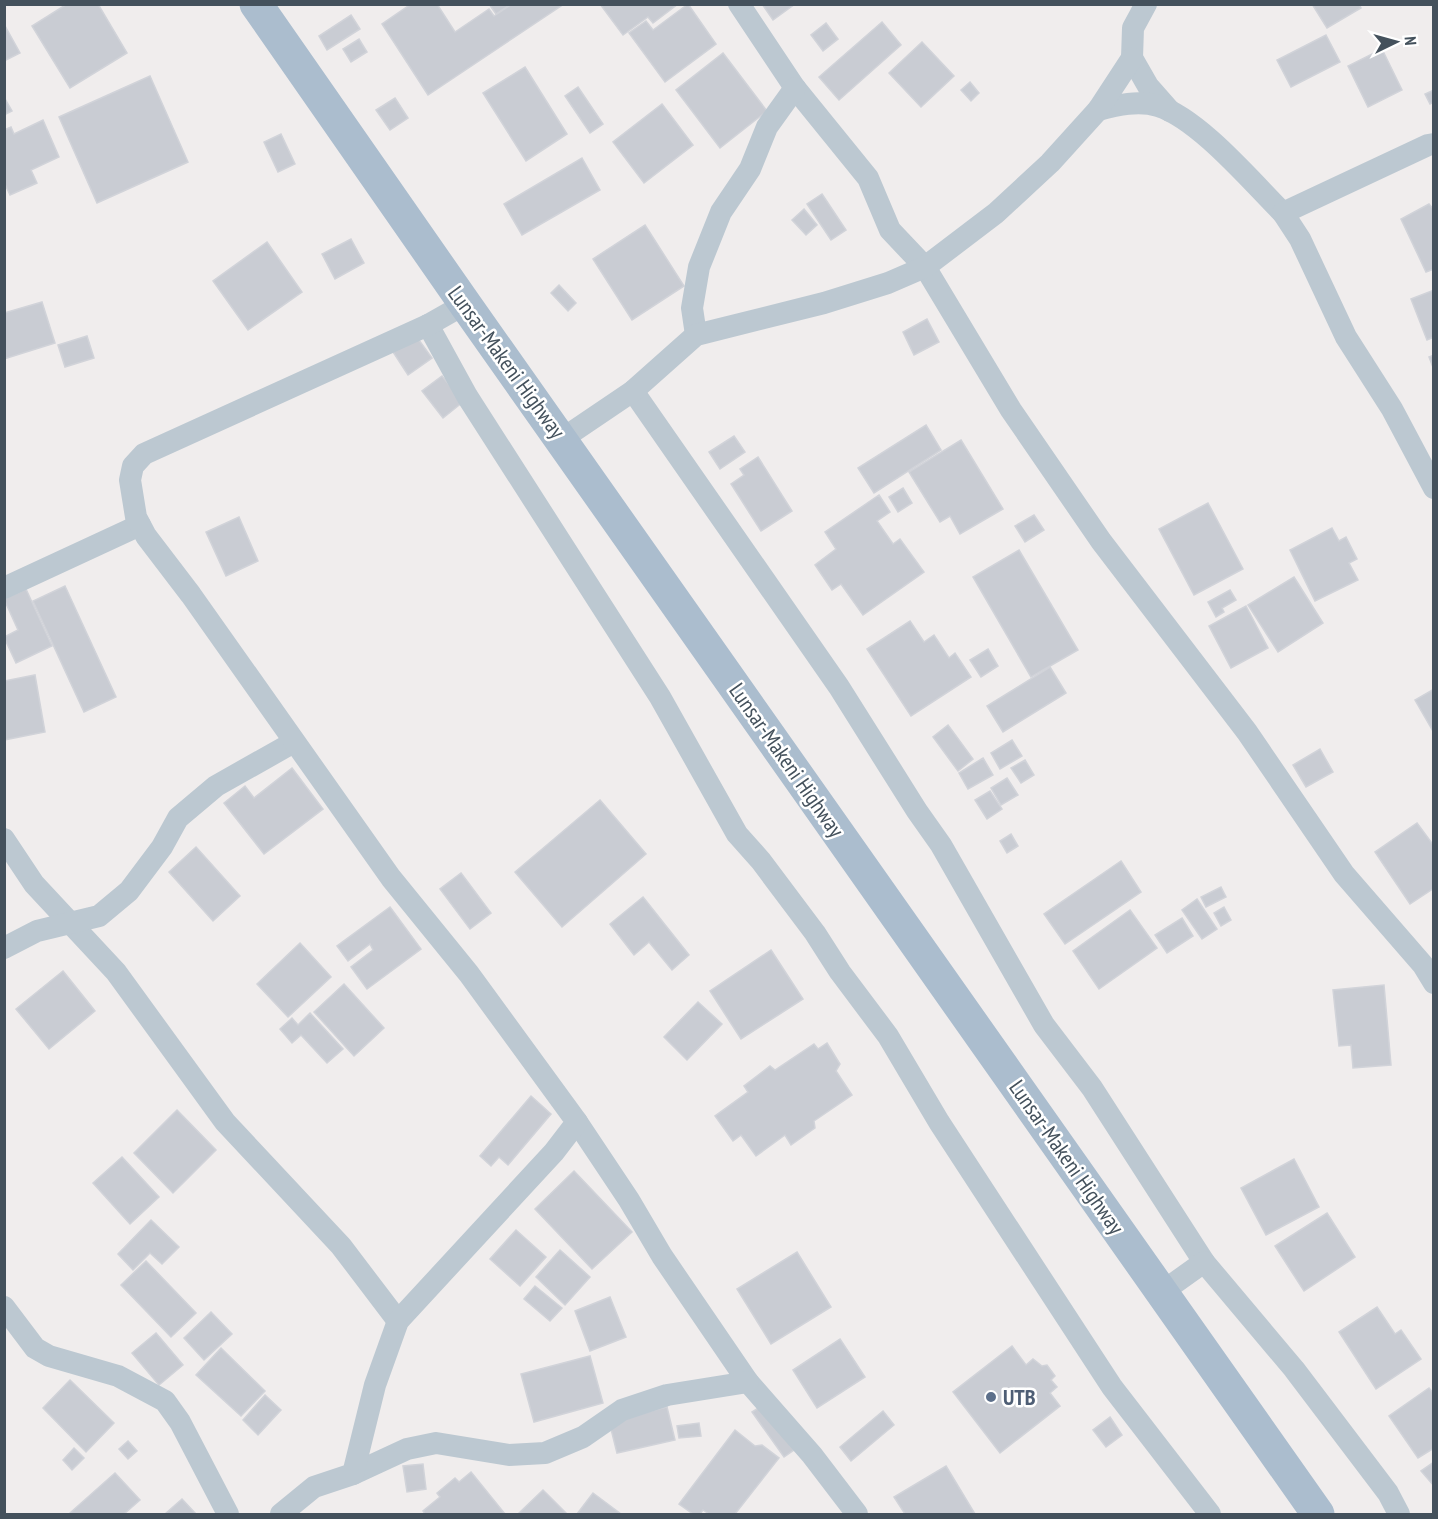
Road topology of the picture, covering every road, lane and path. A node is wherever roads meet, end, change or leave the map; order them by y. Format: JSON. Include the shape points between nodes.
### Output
{"nodes":[{"id":1,"x":256,"y":4,"type":"edge"},
{"id":2,"x":739,"y":4,"type":"edge"},
{"id":3,"x":1126,"y":4,"type":"edge"},
{"id":4,"x":1146,"y":4,"type":"edge"},
{"id":5,"x":1133,"y":28,"type":"junction"},
{"id":6,"x":1132,"y":58,"type":"junction"},
{"id":7,"x":795,"y":88,"type":"junction"},
{"id":8,"x":1098,"y":110,"type":"junction"},
{"id":9,"x":1171,"y":112,"type":"junction"},
{"id":10,"x":1434,"y":144,"type":"edge"},
{"id":11,"x":1283,"y":213,"type":"junction"},
{"id":12,"x":925,"y":267,"type":"junction"},
{"id":13,"x":465,"y":304,"type":"junction"},
{"id":14,"x":428,"y":325,"type":"junction"},
{"id":15,"x":696,"y":335,"type":"junction"},
{"id":16,"x":633,"y":391,"type":"junction"},
{"id":17,"x":562,"y":439,"type":"junction"},
{"id":18,"x":1434,"y":488,"type":"edge"},
{"id":19,"x":140,"y":525,"type":"junction"},
{"id":20,"x":4,"y":588,"type":"edge"},
{"id":21,"x":294,"y":742,"type":"junction"},
{"id":22,"x":4,"y":839,"type":"edge"},
{"id":23,"x":70,"y":924,"type":"junction"},
{"id":24,"x":4,"y":948,"type":"edge"},
{"id":25,"x":1434,"y":983,"type":"edge"},
{"id":26,"x":577,"y":1122,"type":"junction"},
{"id":27,"x":1204,"y":1262,"type":"junction"},
{"id":28,"x":1162,"y":1292,"type":"junction"},
{"id":29,"x":4,"y":1307,"type":"edge"},
{"id":30,"x":398,"y":1321,"type":"junction"},
{"id":31,"x":748,"y":1382,"type":"junction"},
{"id":32,"x":353,"y":1474,"type":"junction"},
{"id":33,"x":228,"y":1515,"type":"edge"},
{"id":34,"x":281,"y":1515,"type":"edge"},
{"id":35,"x":857,"y":1515,"type":"edge"},
{"id":36,"x":1210,"y":1515,"type":"edge"},
{"id":37,"x":1318,"y":1515,"type":"edge"},
{"id":38,"x":1398,"y":1515,"type":"edge"}],
"edges":[{"from":1,"to":13,"type":"main road","name":"Lunsar-Makeni Highway"},
{"from":2,"to":7,"type":"street"},
{"from":3,"to":5,"type":"street"},
{"from":4,"to":5,"type":"street"},
{"from":5,"to":6,"type":"street"},
{"from":6,"to":8,"type":"street"},
{"from":6,"to":9,"type":"street","via":[[1148,86]]},
{"from":7,"to":12,"type":"street","via":[[867,178],[890,230]]},
{"from":7,"to":15,"type":"street","via":[[767,127],[750,169],[721,212],[699,267],[692,308]]},
{"from":8,"to":9,"type":"street","via":[[1124,104],[1156,105]]},
{"from":8,"to":12,"type":"street","via":[[1050,163],[996,213]]},
{"from":9,"to":11,"type":"street","via":[[1189,121]]},
{"from":10,"to":11,"type":"street"},
{"from":11,"to":18,"type":"street","via":[[1346,338],[1392,409]]},
{"from":12,"to":15,"type":"street","via":[[824,303]]},
{"from":12,"to":25,"type":"street","via":[[1011,410],[1101,541],[1247,732],[1344,874],[1423,964]]},
{"from":13,"to":14,"type":"street"},
{"from":13,"to":17,"type":"main road","name":"Lunsar-Makeni Highway"},
{"from":14,"to":19,"type":"street","via":[[144,453],[133,466],[130,480],[135,517]]},
{"from":14,"to":36,"type":"street","via":[[467,396],[660,697],[737,834],[816,933],[888,1036],[939,1122],[1112,1387]]},
{"from":15,"to":16,"type":"street"},
{"from":16,"to":17,"type":"street"},
{"from":16,"to":27,"type":"street","via":[[942,845],[1044,1024],[1092,1088]]},
{"from":17,"to":28,"type":"main road","name":"Lunsar-Makeni Highway"},
{"from":19,"to":20,"type":"street"},
{"from":19,"to":21,"type":"street"},
{"from":21,"to":23,"type":"street","via":[[216,786],[178,818],[129,891],[99,916]]},
{"from":21,"to":26,"type":"street","via":[[391,878],[469,974]]},
{"from":22,"to":23,"type":"street","via":[[34,884]]},
{"from":23,"to":24,"type":"street","via":[[37,931]]},
{"from":23,"to":30,"type":"street","via":[[116,972],[225,1122],[340,1246]]},
{"from":26,"to":30,"type":"street"},
{"from":26,"to":31,"type":"street"},
{"from":27,"to":28,"type":"street"},
{"from":27,"to":38,"type":"street","via":[[1294,1369],[1388,1493]]},
{"from":28,"to":37,"type":"main road","name":"Lunsar-Makeni Highway"},
{"from":29,"to":33,"type":"street","via":[[35,1348],[49,1356],[118,1376],[165,1401]]},
{"from":30,"to":32,"type":"street","via":[[375,1385]]},
{"from":31,"to":32,"type":"street","via":[[667,1395],[622,1410],[583,1437],[545,1453],[508,1455],[436,1443],[407,1449]]},
{"from":31,"to":35,"type":"street","via":[[812,1455]]},
{"from":32,"to":34,"type":"street","via":[[314,1487]]}]}
